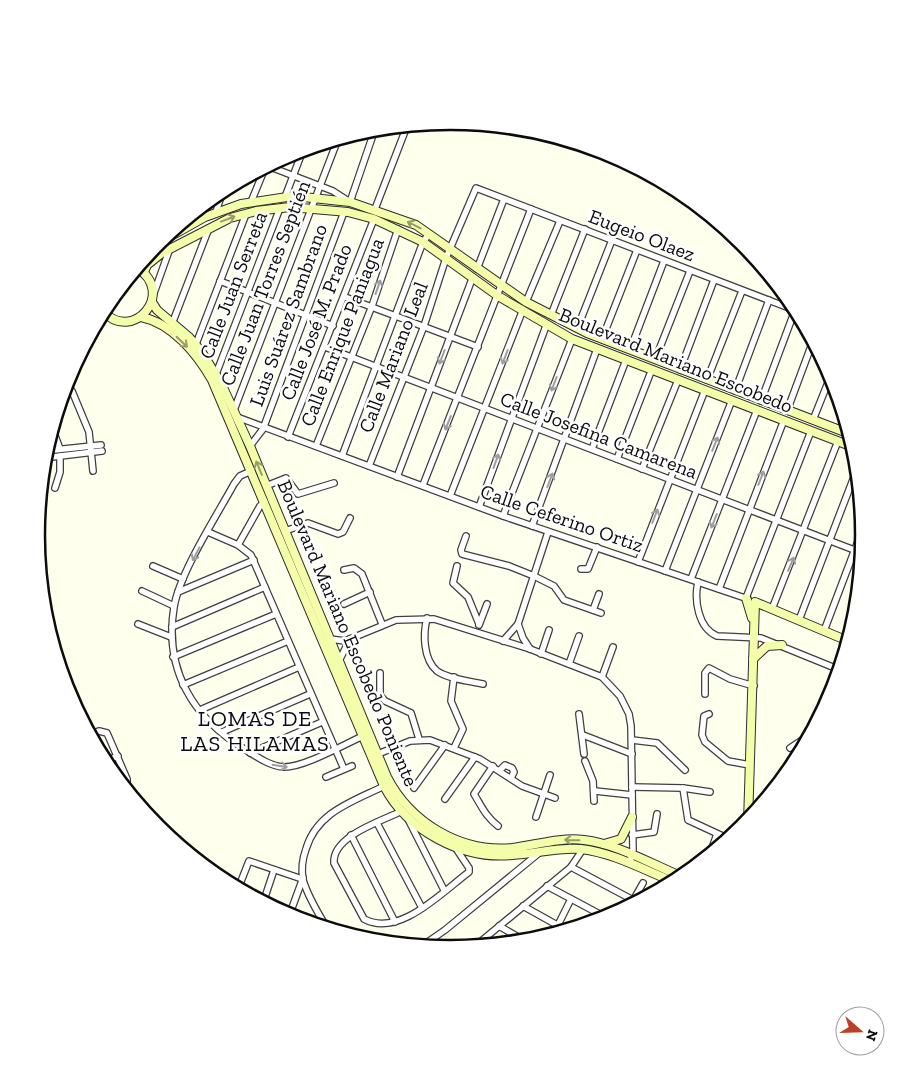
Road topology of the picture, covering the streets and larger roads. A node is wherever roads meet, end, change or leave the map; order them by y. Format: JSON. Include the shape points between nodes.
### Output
{"nodes":[{"id":1,"x":404,"y":133,"type":"edge"},
{"id":2,"x":373,"y":138,"type":"edge"},
{"id":3,"x":335,"y":147,"type":"edge"},
{"id":4,"x":299,"y":159,"type":"edge"},
{"id":5,"x":277,"y":169,"type":"edge"},
{"id":6,"x":293,"y":175,"type":"junction"},
{"id":7,"x":260,"y":178,"type":"edge"},
{"id":8,"x":320,"y":186,"type":"junction"},
{"id":9,"x":285,"y":197,"type":"junction"},
{"id":10,"x":316,"y":197,"type":"junction"},
{"id":11,"x":504,"y":199,"type":"junction"},
{"id":12,"x":251,"y":202,"type":"junction"},
{"id":13,"x":350,"y":202,"type":"junction"},
{"id":14,"x":219,"y":203,"type":"edge"},
{"id":15,"x":280,"y":208,"type":"junction"},
{"id":16,"x":311,"y":208,"type":"junction"},
{"id":17,"x":375,"y":209,"type":"junction"},
{"id":18,"x":531,"y":209,"type":"junction"},
{"id":19,"x":216,"y":212,"type":"junction"},
{"id":20,"x":344,"y":212,"type":"junction"},
{"id":21,"x":246,"y":214,"type":"junction"},
{"id":22,"x":202,"y":215,"type":"edge"},
{"id":23,"x":205,"y":217,"type":"junction"},
{"id":24,"x":374,"y":219,"type":"junction"},
{"id":25,"x":196,"y":220,"type":"edge"},
{"id":26,"x":560,"y":221,"type":"junction"},
{"id":27,"x":210,"y":227,"type":"junction"},
{"id":28,"x":398,"y":230,"type":"junction"},
{"id":29,"x":585,"y":230,"type":"junction"},
{"id":30,"x":429,"y":234,"type":"junction"},
{"id":31,"x":612,"y":240,"type":"junction"},
{"id":32,"x":423,"y":242,"type":"junction"},
{"id":33,"x":170,"y":248,"type":"junction"},
{"id":34,"x":451,"y":248,"type":"junction"},
{"id":35,"x":637,"y":250,"type":"junction"},
{"id":36,"x":446,"y":258,"type":"junction"},
{"id":37,"x":154,"y":260,"type":"edge"},
{"id":38,"x":664,"y":261,"type":"junction"},
{"id":39,"x":477,"y":269,"type":"junction"},
{"id":40,"x":690,"y":271,"type":"junction"},
{"id":41,"x":142,"y":273,"type":"edge"},
{"id":42,"x":472,"y":279,"type":"junction"},
{"id":43,"x":714,"y":280,"type":"junction"},
{"id":44,"x":220,"y":281,"type":"junction"},
{"id":45,"x":502,"y":286,"type":"junction"},
{"id":46,"x":742,"y":291,"type":"junction"},
{"id":47,"x":248,"y":292,"type":"junction"},
{"id":48,"x":498,"y":296,"type":"junction"},
{"id":49,"x":345,"y":297,"type":"junction"},
{"id":50,"x":152,"y":298,"type":"junction"},
{"id":51,"x":769,"y":300,"type":"junction"},
{"id":52,"x":526,"y":302,"type":"junction"},
{"id":53,"x":275,"y":304,"type":"junction"},
{"id":54,"x":783,"y":305,"type":"edge"},
{"id":55,"x":372,"y":306,"type":"junction"},
{"id":56,"x":522,"y":312,"type":"junction"},
{"id":57,"x":305,"y":314,"type":"junction"},
{"id":58,"x":110,"y":315,"type":"edge"},
{"id":59,"x":397,"y":315,"type":"junction"},
{"id":60,"x":551,"y":316,"type":"junction"},
{"id":61,"x":141,"y":317,"type":"junction"},
{"id":62,"x":793,"y":319,"type":"edge"},
{"id":63,"x":172,"y":324,"type":"junction"},
{"id":64,"x":333,"y":326,"type":"junction"},
{"id":65,"x":424,"y":326,"type":"junction"},
{"id":66,"x":546,"y":326,"type":"junction"},
{"id":67,"x":577,"y":329,"type":"junction"},
{"id":68,"x":450,"y":336,"type":"junction"},
{"id":69,"x":572,"y":339,"type":"junction"},
{"id":70,"x":602,"y":339,"type":"junction"},
{"id":71,"x":196,"y":344,"type":"junction"},
{"id":72,"x":325,"y":346,"type":"junction"},
{"id":73,"x":478,"y":347,"type":"junction"},
{"id":74,"x":598,"y":349,"type":"junction"},
{"id":75,"x":630,"y":350,"type":"junction"},
{"id":76,"x":810,"y":350,"type":"edge"},
{"id":77,"x":350,"y":357,"type":"junction"},
{"id":78,"x":626,"y":360,"type":"junction"},
{"id":79,"x":655,"y":360,"type":"junction"},
{"id":80,"x":377,"y":368,"type":"junction"},
{"id":81,"x":652,"y":369,"type":"junction"},
{"id":82,"x":680,"y":370,"type":"junction"},
{"id":83,"x":216,"y":374,"type":"junction"},
{"id":84,"x":402,"y":377,"type":"junction"},
{"id":85,"x":678,"y":380,"type":"junction"},
{"id":86,"x":707,"y":380,"type":"junction"},
{"id":87,"x":826,"y":387,"type":"edge"},
{"id":88,"x":430,"y":388,"type":"junction"},
{"id":89,"x":705,"y":390,"type":"junction"},
{"id":90,"x":72,"y":391,"type":"dead end"},
{"id":91,"x":735,"y":391,"type":"junction"},
{"id":92,"x":458,"y":398,"type":"junction"},
{"id":93,"x":732,"y":400,"type":"junction"},
{"id":94,"x":761,"y":401,"type":"junction"},
{"id":95,"x":486,"y":408,"type":"junction"},
{"id":96,"x":757,"y":410,"type":"junction"},
{"id":97,"x":787,"y":410,"type":"junction"},
{"id":98,"x":235,"y":414,"type":"junction"},
{"id":99,"x":512,"y":418,"type":"junction"},
{"id":100,"x":784,"y":420,"type":"junction"},
{"id":101,"x":813,"y":420,"type":"junction"},
{"id":102,"x":263,"y":428,"type":"junction"},
{"id":103,"x":538,"y":428,"type":"junction"},
{"id":104,"x":811,"y":431,"type":"junction"},
{"id":105,"x":841,"y":431,"type":"edge"},
{"id":106,"x":841,"y":432,"type":"edge"},
{"id":107,"x":288,"y":437,"type":"junction"},
{"id":108,"x":566,"y":439,"type":"junction"},
{"id":109,"x":834,"y":440,"type":"junction"},
{"id":110,"x":56,"y":442,"type":"edge"},
{"id":111,"x":844,"y":444,"type":"edge"},
{"id":112,"x":250,"y":446,"type":"junction"},
{"id":113,"x":316,"y":446,"type":"junction"},
{"id":114,"x":102,"y":448,"type":"dead end"},
{"id":115,"x":92,"y":449,"type":"junction"},
{"id":116,"x":592,"y":449,"type":"junction"},
{"id":117,"x":54,"y":453,"type":"edge"},
{"id":118,"x":60,"y":453,"type":"junction"},
{"id":119,"x":53,"y":455,"type":"edge"},
{"id":120,"x":342,"y":456,"type":"junction"},
{"id":121,"x":617,"y":459,"type":"junction"},
{"id":122,"x":368,"y":466,"type":"junction"},
{"id":123,"x":642,"y":468,"type":"junction"},
{"id":124,"x":94,"y":471,"type":"dead end"},
{"id":125,"x":251,"y":471,"type":"junction"},
{"id":126,"x":397,"y":477,"type":"junction"},
{"id":127,"x":670,"y":479,"type":"junction"},
{"id":128,"x":334,"y":483,"type":"dead end"},
{"id":129,"x":852,"y":483,"type":"edge"},
{"id":130,"x":266,"y":486,"type":"junction"},
{"id":131,"x":423,"y":486,"type":"junction"},
{"id":132,"x":55,"y":488,"type":"dead end"},
{"id":133,"x":697,"y":489,"type":"junction"},
{"id":134,"x":450,"y":496,"type":"junction"},
{"id":135,"x":723,"y":500,"type":"junction"},
{"id":136,"x":265,"y":502,"type":"junction"},
{"id":137,"x":479,"y":507,"type":"junction"},
{"id":138,"x":749,"y":510,"type":"junction"},
{"id":139,"x":503,"y":516,"type":"junction"},
{"id":140,"x":350,"y":518,"type":"dead end"},
{"id":141,"x":777,"y":520,"type":"junction"},
{"id":142,"x":532,"y":526,"type":"junction"},
{"id":143,"x":804,"y":530,"type":"junction"},
{"id":144,"x":285,"y":531,"type":"junction"},
{"id":145,"x":208,"y":532,"type":"junction"},
{"id":146,"x":548,"y":532,"type":"junction"},
{"id":147,"x":466,"y":536,"type":"dead end"},
{"id":148,"x":830,"y":540,"type":"junction"},
{"id":149,"x":238,"y":545,"type":"junction"},
{"id":150,"x":597,"y":547,"type":"junction"},
{"id":151,"x":854,"y":550,"type":"joint"},
{"id":152,"x":254,"y":560,"type":"junction"},
{"id":153,"x":638,"y":562,"type":"junction"},
{"id":154,"x":153,"y":566,"type":"dead end"},
{"id":155,"x":457,"y":566,"type":"dead end"},
{"id":156,"x":581,"y":569,"type":"dead end"},
{"id":157,"x":344,"y":570,"type":"dead end"},
{"id":158,"x":665,"y":571,"type":"junction"},
{"id":159,"x":298,"y":572,"type":"junction"},
{"id":160,"x":534,"y":576,"type":"junction"},
{"id":161,"x":183,"y":579,"type":"junction"},
{"id":162,"x":691,"y":579,"type":"junction"},
{"id":163,"x":698,"y":582,"type":"junction"},
{"id":164,"x":265,"y":587,"type":"junction"},
{"id":165,"x":719,"y":589,"type":"junction"},
{"id":166,"x":142,"y":591,"type":"dead end"},
{"id":167,"x":178,"y":592,"type":"junction"},
{"id":168,"x":370,"y":592,"type":"junction"},
{"id":169,"x":599,"y":594,"type":"dead end"},
{"id":170,"x":746,"y":598,"type":"junction"},
{"id":171,"x":755,"y":602,"type":"junction"},
{"id":172,"x":344,"y":604,"type":"dead end"},
{"id":173,"x":486,"y":604,"type":"dead end"},
{"id":174,"x":174,"y":606,"type":"junction"},
{"id":175,"x":772,"y":609,"type":"junction"},
{"id":176,"x":593,"y":610,"type":"junction"},
{"id":177,"x":601,"y":613,"type":"dead end"},
{"id":178,"x":276,"y":614,"type":"junction"},
{"id":179,"x":426,"y":618,"type":"junction"},
{"id":180,"x":799,"y":620,"type":"junction"},
{"id":181,"x":753,"y":623,"type":"junction"},
{"id":182,"x":138,"y":624,"type":"dead end"},
{"id":183,"x":382,"y":624,"type":"junction"},
{"id":184,"x":479,"y":624,"type":"junction"},
{"id":185,"x":518,"y":624,"type":"junction"},
{"id":186,"x":172,"y":626,"type":"junction"},
{"id":187,"x":549,"y":630,"type":"dead end"},
{"id":188,"x":824,"y":631,"type":"junction"},
{"id":189,"x":477,"y":632,"type":"junction"},
{"id":190,"x":579,"y":636,"type":"dead end"},
{"id":191,"x":171,"y":637,"type":"junction"},
{"id":192,"x":754,"y":637,"type":"junction"},
{"id":193,"x":841,"y":638,"type":"edge"},
{"id":194,"x":330,"y":639,"type":"junction"},
{"id":195,"x":350,"y":639,"type":"junction"},
{"id":196,"x":288,"y":641,"type":"junction"},
{"id":197,"x":503,"y":641,"type":"junction"},
{"id":198,"x":782,"y":645,"type":"junction"},
{"id":199,"x":613,"y":647,"type":"dead end"},
{"id":200,"x":530,"y":649,"type":"junction"},
{"id":201,"x":541,"y":654,"type":"junction"},
{"id":202,"x":173,"y":657,"type":"junction"},
{"id":203,"x":754,"y":659,"type":"junction"},
{"id":204,"x":339,"y":661,"type":"junction"},
{"id":205,"x":569,"y":664,"type":"junction"},
{"id":206,"x":299,"y":667,"type":"junction"},
{"id":207,"x":834,"y":667,"type":"edge"},
{"id":208,"x":380,"y":673,"type":"dead end"},
{"id":209,"x":454,"y":676,"type":"junction"},
{"id":210,"x":602,"y":677,"type":"junction"},
{"id":211,"x":483,"y":684,"type":"dead end"},
{"id":212,"x":183,"y":685,"type":"junction"},
{"id":213,"x":754,"y":686,"type":"junction"},
{"id":214,"x":310,"y":694,"type":"junction"},
{"id":215,"x":704,"y":694,"type":"dead end"},
{"id":216,"x":200,"y":710,"type":"junction"},
{"id":217,"x":579,"y":714,"type":"dead end"},
{"id":218,"x":709,"y":714,"type":"dead end"},
{"id":219,"x":322,"y":722,"type":"junction"},
{"id":220,"x":96,"y":732,"type":"edge"},
{"id":221,"x":222,"y":732,"type":"junction"},
{"id":222,"x":366,"y":735,"type":"junction"},
{"id":223,"x":582,"y":735,"type":"junction"},
{"id":224,"x":420,"y":740,"type":"junction"},
{"id":225,"x":632,"y":740,"type":"junction"},
{"id":226,"x":798,"y":742,"type":"edge"},
{"id":227,"x":445,"y":745,"type":"junction"},
{"id":228,"x":454,"y":748,"type":"junction"},
{"id":229,"x":790,"y":748,"type":"dead end"},
{"id":230,"x":334,"y":749,"type":"junction"},
{"id":231,"x":250,"y":753,"type":"junction"},
{"id":232,"x":378,"y":754,"type":"junction"},
{"id":233,"x":584,"y":754,"type":"dead end"},
{"id":234,"x":632,"y":754,"type":"junction"},
{"id":235,"x":118,"y":756,"type":"junction"},
{"id":236,"x":476,"y":757,"type":"junction"},
{"id":237,"x":112,"y":759,"type":"edge"},
{"id":238,"x":585,"y":761,"type":"dead end"},
{"id":239,"x":750,"y":765,"type":"junction"},
{"id":240,"x":352,"y":766,"type":"dead end"},
{"id":241,"x":493,"y":766,"type":"junction"},
{"id":242,"x":344,"y":769,"type":"junction"},
{"id":243,"x":685,"y":770,"type":"dead end"},
{"id":244,"x":550,"y":775,"type":"dead end"},
{"id":245,"x":326,"y":777,"type":"dead end"},
{"id":246,"x":127,"y":780,"type":"edge"},
{"id":247,"x":384,"y":786,"type":"junction"},
{"id":248,"x":632,"y":786,"type":"junction"},
{"id":249,"x":414,"y":788,"type":"dead end"},
{"id":250,"x":683,"y":788,"type":"junction"},
{"id":251,"x":595,"y":791,"type":"junction"},
{"id":252,"x":710,"y":792,"type":"dead end"},
{"id":253,"x":544,"y":794,"type":"junction"},
{"id":254,"x":632,"y":795,"type":"junction"},
{"id":255,"x":555,"y":798,"type":"dead end"},
{"id":256,"x":445,"y":799,"type":"dead end"},
{"id":257,"x":594,"y":801,"type":"dead end"},
{"id":258,"x":748,"y":809,"type":"edge"},
{"id":259,"x":405,"y":814,"type":"junction"},
{"id":260,"x":657,"y":814,"type":"dead end"},
{"id":261,"x":536,"y":816,"type":"dead end"},
{"id":262,"x":632,"y":817,"type":"junction"},
{"id":263,"x":377,"y":823,"type":"junction"},
{"id":264,"x":498,"y":826,"type":"dead end"},
{"id":265,"x":717,"y":834,"type":"junction"},
{"id":266,"x":352,"y":835,"type":"junction"},
{"id":267,"x":632,"y":835,"type":"junction"},
{"id":268,"x":722,"y":836,"type":"edge"},
{"id":269,"x":714,"y":843,"type":"edge"},
{"id":270,"x":602,"y":844,"type":"junction"},
{"id":271,"x":455,"y":846,"type":"junction"},
{"id":272,"x":583,"y":849,"type":"junction"},
{"id":273,"x":540,"y":852,"type":"junction"},
{"id":274,"x":632,"y":855,"type":"junction"},
{"id":275,"x":629,"y":863,"type":"junction"},
{"id":276,"x":571,"y":867,"type":"junction"},
{"id":277,"x":274,"y":870,"type":"junction"},
{"id":278,"x":675,"y":872,"type":"edge"},
{"id":279,"x":665,"y":878,"type":"edge"},
{"id":280,"x":302,"y":879,"type":"junction"},
{"id":281,"x":241,"y":882,"type":"edge"},
{"id":282,"x":643,"y":883,"type":"dead end"},
{"id":283,"x":547,"y":886,"type":"junction"},
{"id":284,"x":444,"y":890,"type":"junction"},
{"id":285,"x":636,"y":895,"type":"edge"},
{"id":286,"x":265,"y":896,"type":"edge"},
{"id":287,"x":630,"y":898,"type":"edge"},
{"id":288,"x":571,"y":899,"type":"junction"},
{"id":289,"x":523,"y":906,"type":"junction"},
{"id":290,"x":292,"y":908,"type":"edge"},
{"id":291,"x":422,"y":908,"type":"junction"},
{"id":292,"x":597,"y":913,"type":"edge"},
{"id":293,"x":321,"y":918,"type":"edge"},
{"id":294,"x":395,"y":922,"type":"junction"},
{"id":295,"x":557,"y":925,"type":"joint"},
{"id":296,"x":499,"y":926,"type":"junction"},
{"id":297,"x":515,"y":935,"type":"edge"},
{"id":298,"x":483,"y":939,"type":"edge"},
{"id":299,"x":431,"y":940,"type":"edge"}],
"edges":[{"from":1,"to":17,"type":"street"},
{"from":2,"to":13,"type":"street"},
{"from":3,"to":8,"type":"street","name":"Calle Juan Torres Septién"},
{"from":4,"to":6,"type":"street","name":"Calle Juan Serreta"},
{"from":5,"to":6,"type":"street"},
{"from":6,"to":8,"type":"street"},
{"from":6,"to":9,"type":"street","name":"Calle Juan Serreta"},
{"from":7,"to":12,"type":"street"},
{"from":8,"to":10,"type":"street","name":"Calle Juan Torres Septién"},
{"from":8,"to":13,"type":"street"},
{"from":9,"to":10,"type":"street","name":"Boulevard Mariano Escobedo"},
{"from":9,"to":12,"type":"street","name":"Boulevard Mariano Escobedo"},
{"from":10,"to":13,"type":"street","name":"Boulevard Mariano Escobedo"},
{"from":10,"to":16,"type":"street","name":"Calle Juan Torres Septién"},
{"from":11,"to":18,"type":"street","name":"Eugeio Olaez"},
{"from":11,"to":34,"type":"street","name":"Eugeio Olaez","via":[[476,188]]},
{"from":11,"to":39,"type":"street"},
{"from":12,"to":19,"type":"street","name":"Boulevard Mariano Escobedo"},
{"from":13,"to":17,"type":"street","name":"Boulevard Mariano Escobedo"},
{"from":14,"to":19,"type":"street"},
{"from":15,"to":16,"type":"street","name":"Boulevard Mariano Escobedo"},
{"from":15,"to":21,"type":"street","name":"Boulevard Mariano Escobedo"},
{"from":15,"to":47,"type":"street","name":"Calle Juan Serreta"},
{"from":16,"to":20,"type":"street","name":"Boulevard Mariano Escobedo"},
{"from":16,"to":53,"type":"street","name":"Calle Juan Torres Septién"},
{"from":30,"to":17,"type":"street","name":"Boulevard Mariano Escobedo","one_way":true},
{"from":18,"to":26,"type":"street","name":"Eugeio Olaez"},
{"from":18,"to":45,"type":"street"},
{"from":19,"to":23,"type":"street","name":"Boulevard Mariano Escobedo"},
{"from":20,"to":24,"type":"street","name":"Boulevard Mariano Escobedo"},
{"from":20,"to":57,"type":"street","name":"Luis Suárez Sambrano"},
{"from":27,"to":21,"type":"street","name":"Boulevard Mariano Escobedo","one_way":true},
{"from":21,"to":44,"type":"street"},
{"from":22,"to":23,"type":"street"},
{"from":23,"to":25,"type":"street","name":"Boulevard Mariano Escobedo"},
{"from":24,"to":28,"type":"street","name":"Boulevard Mariano Escobedo"},
{"from":24,"to":49,"type":"street","name":"Calle José M. Prado"},
{"from":26,"to":29,"type":"street","name":"Eugeio Olaez"},
{"from":26,"to":52,"type":"street"},
{"from":27,"to":33,"type":"street","name":"Boulevard Mariano Escobedo"},
{"from":27,"to":63,"type":"street"},
{"from":28,"to":32,"type":"street","name":"Boulevard Mariano Escobedo"},
{"from":55,"to":28,"type":"street","name":"Calle Enrique Paniagua","one_way":true},
{"from":29,"to":31,"type":"street","name":"Eugeio Olaez"},
{"from":29,"to":60,"type":"street"},
{"from":30,"to":32,"type":"street"},
{"from":30,"to":34,"type":"street","name":"Boulevard Mariano Escobedo"},
{"from":31,"to":35,"type":"street","name":"Eugeio Olaez"},
{"from":31,"to":67,"type":"street"},
{"from":32,"to":36,"type":"street","name":"Boulevard Mariano Escobedo"},
{"from":32,"to":59,"type":"street"},
{"from":33,"to":37,"type":"street","name":"Boulevard Mariano Escobedo"},
{"from":33,"to":50,"type":"street"},
{"from":34,"to":36,"type":"street","name":"Calle Mariano Leal"},
{"from":34,"to":39,"type":"street","name":"Boulevard Mariano Escobedo"},
{"from":35,"to":38,"type":"street","name":"Eugeio Olaez"},
{"from":35,"to":70,"type":"street"},
{"from":36,"to":42,"type":"street","name":"Boulevard Mariano Escobedo"},
{"from":36,"to":65,"type":"street","name":"Calle Mariano Leal"},
{"from":38,"to":40,"type":"street","name":"Eugeio Olaez"},
{"from":38,"to":75,"type":"street"},
{"from":39,"to":45,"type":"street","name":"Boulevard Mariano Escobedo"},
{"from":40,"to":43,"type":"street","name":"Eugeio Olaez"},
{"from":40,"to":79,"type":"street"},
{"from":41,"to":50,"type":"street","via":[[152,286]]},
{"from":42,"to":48,"type":"street","name":"Boulevard Mariano Escobedo"},
{"from":42,"to":68,"type":"street"},
{"from":43,"to":46,"type":"street","name":"Eugeio Olaez"},
{"from":43,"to":82,"type":"street"},
{"from":44,"to":47,"type":"street"},
{"from":44,"to":71,"type":"street"},
{"from":45,"to":48,"type":"street"},
{"from":45,"to":52,"type":"street","name":"Boulevard Mariano Escobedo"},
{"from":46,"to":51,"type":"street","name":"Eugeio Olaez"},
{"from":46,"to":86,"type":"street"},
{"from":47,"to":53,"type":"street"},
{"from":47,"to":83,"type":"street","name":"Calle Juan Serreta"},
{"from":48,"to":56,"type":"street","name":"Boulevard Mariano Escobedo"},
{"from":48,"to":73,"type":"street"},
{"from":49,"to":55,"type":"street"},
{"from":49,"to":64,"type":"street","name":"Calle José M. Prado"},
{"from":50,"to":61,"type":"street"},
{"from":50,"to":63,"type":"street","name":"Boulevard Mariano Escobedo Poniente","via":[[157,310]]},
{"from":51,"to":54,"type":"street","name":"Eugeio Olaez"},
{"from":51,"to":91,"type":"street"},
{"from":52,"to":60,"type":"street","name":"Boulevard Mariano Escobedo"},
{"from":53,"to":57,"type":"street"},
{"from":53,"to":98,"type":"street","name":"Calle Juan Torres Septién"},
{"from":55,"to":59,"type":"street"},
{"from":55,"to":77,"type":"street","name":"Calle Enrique Paniagua"},
{"from":56,"to":66,"type":"street","name":"Boulevard Mariano Escobedo"},
{"from":56,"to":95,"type":"street","one_way":true},
{"from":57,"to":64,"type":"street"},
{"from":57,"to":102,"type":"street","name":"Luis Suárez Sambrano"},
{"from":58,"to":61,"type":"street","via":[[126,322]]},
{"from":59,"to":65,"type":"street"},
{"from":59,"to":80,"type":"street"},
{"from":60,"to":67,"type":"street","name":"Boulevard Mariano Escobedo"},
{"from":61,"to":125,"type":"street","name":"Boulevard Mariano Escobedo Poniente","one_way":true,"via":[[154,320],[176,336],[205,369]]},
{"from":62,"to":94,"type":"street"},
{"from":63,"to":71,"type":"street","name":"Boulevard Mariano Escobedo Poniente"},
{"from":64,"to":72,"type":"street","name":"Calle José M. Prado"},
{"from":65,"to":68,"type":"street"},
{"from":65,"to":84,"type":"street","name":"Calle Mariano Leal"},
{"from":66,"to":69,"type":"street","name":"Boulevard Mariano Escobedo"},
{"from":66,"to":99,"type":"street"},
{"from":67,"to":70,"type":"street","name":"Boulevard Mariano Escobedo"},
{"from":68,"to":73,"type":"street"},
{"from":68,"to":88,"type":"street","one_way":true},
{"from":69,"to":74,"type":"street","name":"Boulevard Mariano Escobedo"},
{"from":69,"to":103,"type":"street","one_way":true},
{"from":70,"to":75,"type":"street","name":"Boulevard Mariano Escobedo"},
{"from":71,"to":83,"type":"street","name":"Boulevard Mariano Escobedo Poniente"},
{"from":72,"to":77,"type":"street","name":"Calle Josefina Camarena"},
{"from":72,"to":107,"type":"street","name":"Calle José M. Prado"},
{"from":73,"to":92,"type":"street"},
{"from":74,"to":78,"type":"street","name":"Boulevard Mariano Escobedo"},
{"from":74,"to":108,"type":"street"},
{"from":75,"to":79,"type":"street","name":"Boulevard Mariano Escobedo"},
{"from":76,"to":97,"type":"street"},
{"from":77,"to":80,"type":"street","name":"Calle Josefina Camarena"},
{"from":77,"to":113,"type":"street","name":"Calle Enrique Paniagua"},
{"from":78,"to":81,"type":"street","name":"Boulevard Mariano Escobedo"},
{"from":78,"to":116,"type":"street"},
{"from":79,"to":82,"type":"street","name":"Boulevard Mariano Escobedo"},
{"from":80,"to":84,"type":"street","name":"Calle Josefina Camarena"},
{"from":80,"to":120,"type":"street"},
{"from":81,"to":85,"type":"street","name":"Boulevard Mariano Escobedo"},
{"from":81,"to":121,"type":"street"},
{"from":82,"to":86,"type":"street","name":"Boulevard Mariano Escobedo"},
{"from":83,"to":98,"type":"street","name":"Boulevard Mariano Escobedo Poniente"},
{"from":84,"to":88,"type":"street","name":"Calle Josefina Camarena"},
{"from":84,"to":122,"type":"street","name":"Calle Mariano Leal"},
{"from":85,"to":89,"type":"street","name":"Boulevard Mariano Escobedo"},
{"from":85,"to":123,"type":"street"},
{"from":86,"to":91,"type":"street","name":"Boulevard Mariano Escobedo"},
{"from":87,"to":101,"type":"street"},
{"from":88,"to":92,"type":"street","name":"Calle Josefina Camarena"},
{"from":88,"to":126,"type":"street"},
{"from":89,"to":93,"type":"street","name":"Boulevard Mariano Escobedo"},
{"from":89,"to":127,"type":"street"},
{"from":90,"to":115,"type":"street"},
{"from":91,"to":94,"type":"street","name":"Boulevard Mariano Escobedo"},
{"from":92,"to":95,"type":"street","name":"Calle Josefina Camarena"},
{"from":92,"to":131,"type":"street","one_way":true},
{"from":93,"to":96,"type":"street","name":"Boulevard Mariano Escobedo"},
{"from":133,"to":93,"type":"street","one_way":true},
{"from":94,"to":97,"type":"street","name":"Boulevard Mariano Escobedo"},
{"from":95,"to":99,"type":"street","name":"Calle Josefina Camarena"},
{"from":95,"to":134,"type":"street"},
{"from":96,"to":100,"type":"street","name":"Boulevard Mariano Escobedo"},
{"from":96,"to":135,"type":"street"},
{"from":97,"to":101,"type":"street","name":"Boulevard Mariano Escobedo"},
{"from":98,"to":102,"type":"street","name":"Calle Ceferino Ortiz"},
{"from":98,"to":112,"type":"street","name":"Boulevard Mariano Escobedo Poniente"},
{"from":99,"to":103,"type":"street","name":"Calle Josefina Camarena"},
{"from":137,"to":99,"type":"street","one_way":true},
{"from":100,"to":104,"type":"street","name":"Boulevard Mariano Escobedo"},
{"from":138,"to":100,"type":"street","one_way":true},
{"from":101,"to":105,"type":"street","name":"Boulevard Mariano Escobedo"},
{"from":102,"to":107,"type":"street","name":"Calle Ceferino Ortiz"},
{"from":102,"to":112,"type":"street"},
{"from":103,"to":108,"type":"street","name":"Calle Josefina Camarena"},
{"from":103,"to":139,"type":"street"},
{"from":104,"to":109,"type":"street","name":"Boulevard Mariano Escobedo"},
{"from":104,"to":141,"type":"street"},
{"from":106,"to":109,"type":"street"},
{"from":107,"to":113,"type":"street","name":"Calle Ceferino Ortiz"},
{"from":108,"to":116,"type":"street","name":"Calle Josefina Camarena"},
{"from":142,"to":108,"type":"street","one_way":true},
{"from":109,"to":111,"type":"street","name":"Boulevard Mariano Escobedo"},
{"from":109,"to":143,"type":"street"},
{"from":110,"to":118,"type":"street"},
{"from":130,"to":112,"type":"street","name":"Boulevard Mariano Escobedo Poniente","one_way":true},
{"from":113,"to":120,"type":"street","name":"Calle Ceferino Ortiz"},
{"from":114,"to":115,"type":"street"},
{"from":115,"to":118,"type":"street"},
{"from":115,"to":124,"type":"street"},
{"from":116,"to":121,"type":"street","name":"Calle Josefina Camarena"},
{"from":117,"to":118,"type":"street"},
{"from":118,"to":119,"type":"street"},
{"from":118,"to":132,"type":"street","via":[[60,472]]},
{"from":120,"to":122,"type":"street","name":"Calle Ceferino Ortiz"},
{"from":121,"to":123,"type":"street","name":"Calle Josefina Camarena"},
{"from":122,"to":126,"type":"street","name":"Calle Ceferino Ortiz"},
{"from":123,"to":127,"type":"street","name":"Calle Josefina Camarena"},
{"from":125,"to":136,"type":"street","name":"Boulevard Mariano Escobedo Poniente"},
{"from":125,"to":145,"type":"street","via":[[237,480]]},
{"from":126,"to":131,"type":"street","name":"Calle Ceferino Ortiz"},
{"from":127,"to":133,"type":"street","name":"Calle Josefina Camarena"},
{"from":153,"to":127,"type":"street","one_way":true},
{"from":128,"to":130,"type":"street","via":[[298,494],[286,478]]},
{"from":129,"to":148,"type":"street"},
{"from":130,"to":144,"type":"street","name":"Boulevard Mariano Escobedo Poniente"},
{"from":131,"to":134,"type":"street","name":"Calle Ceferino Ortiz"},
{"from":133,"to":135,"type":"street","name":"Calle Josefina Camarena"},
{"from":133,"to":158,"type":"street"},
{"from":134,"to":137,"type":"street","name":"Calle Ceferino Ortiz"},
{"from":135,"to":138,"type":"street","name":"Calle Josefina Camarena"},
{"from":135,"to":162,"type":"street","one_way":true},
{"from":136,"to":149,"type":"street"},
{"from":136,"to":159,"type":"street","name":"Boulevard Mariano Escobedo Poniente"},
{"from":137,"to":139,"type":"street","name":"Calle Ceferino Ortiz"},
{"from":138,"to":141,"type":"street","name":"Calle Josefina Camarena"},
{"from":138,"to":165,"type":"street"},
{"from":139,"to":142,"type":"street","name":"Calle Ceferino Ortiz"},
{"from":140,"to":144,"type":"street","via":[[343,532],[338,534],[308,523]]},
{"from":141,"to":143,"type":"street","name":"Calle Josefina Camarena"},
{"from":141,"to":170,"type":"street"},
{"from":142,"to":146,"type":"street","name":"Calle Ceferino Ortiz"},
{"from":143,"to":148,"type":"street","name":"Calle Josefina Camarena"},
{"from":175,"to":143,"type":"street","one_way":true},
{"from":144,"to":159,"type":"street","name":"Boulevard Mariano Escobedo Poniente"},
{"from":145,"to":149,"type":"street"},
{"from":145,"to":161,"type":"street","one_way":true},
{"from":146,"to":150,"type":"street","name":"Calle Ceferino Ortiz"},
{"from":146,"to":160,"type":"street"},
{"from":147,"to":160,"type":"street","via":[[462,554]]},
{"from":148,"to":151,"type":"street","name":"Calle Josefina Camarena"},
{"from":148,"to":180,"type":"street"},
{"from":149,"to":152,"type":"street"},
{"from":150,"to":153,"type":"street","name":"Calle Ceferino Ortiz"},
{"from":150,"to":156,"type":"street","via":[[588,568]]},
{"from":151,"to":188,"type":"street"},
{"from":152,"to":164,"type":"street"},
{"from":152,"to":167,"type":"street"},
{"from":153,"to":158,"type":"street","name":"Calle Ceferino Ortiz"},
{"from":154,"to":161,"type":"street"},
{"from":155,"to":184,"type":"street","via":[[453,583],[468,597]]},
{"from":157,"to":168,"type":"street","via":[[352,567],[360,571]]},
{"from":158,"to":162,"type":"street","name":"Calle Ceferino Ortiz"},
{"from":159,"to":194,"type":"street","name":"Boulevard Mariano Escobedo Poniente"},
{"from":159,"to":222,"type":"street","name":"Boulevard Mariano Escobedo Poniente"},
{"from":160,"to":176,"type":"street","via":[[554,586],[564,600]]},
{"from":160,"to":185,"type":"street"},
{"from":161,"to":167,"type":"street"},
{"from":162,"to":163,"type":"street","name":"Calle Ceferino Ortiz"},
{"from":163,"to":165,"type":"street","name":"Calle Ceferino Ortiz"},
{"from":163,"to":192,"type":"street","via":[[696,606],[712,633],[717,636]]},
{"from":164,"to":178,"type":"street"},
{"from":164,"to":186,"type":"street"},
{"from":165,"to":170,"type":"street","name":"Calle Ceferino Ortiz"},
{"from":166,"to":174,"type":"street"},
{"from":167,"to":174,"type":"street"},
{"from":168,"to":172,"type":"street"},
{"from":168,"to":183,"type":"street"},
{"from":169,"to":176,"type":"street"},
{"from":170,"to":171,"type":"street","name":"Calle Ceferino Ortiz"},
{"from":170,"to":181,"type":"street"},
{"from":171,"to":175,"type":"street","name":"Calle Ceferino Ortiz"},
{"from":171,"to":181,"type":"street"},
{"from":173,"to":184,"type":"street"},
{"from":174,"to":186,"type":"street"},
{"from":175,"to":180,"type":"street","name":"Calle Ceferino Ortiz"},
{"from":176,"to":177,"type":"street"},
{"from":178,"to":196,"type":"street"},
{"from":178,"to":202,"type":"street"},
{"from":179,"to":183,"type":"street"},
{"from":179,"to":189,"type":"street"},
{"from":179,"to":209,"type":"street","via":[[423,638],[433,666],[441,673]]},
{"from":180,"to":188,"type":"street","name":"Calle Ceferino Ortiz"},
{"from":181,"to":192,"type":"street"},
{"from":182,"to":191,"type":"street"},
{"from":183,"to":195,"type":"street"},
{"from":184,"to":189,"type":"street"},
{"from":185,"to":197,"type":"street"},
{"from":185,"to":200,"type":"street"},
{"from":186,"to":191,"type":"street"},
{"from":187,"to":201,"type":"street"},
{"from":188,"to":193,"type":"street","name":"Calle Ceferino Ortiz"},
{"from":189,"to":197,"type":"street"},
{"from":190,"to":205,"type":"street"},
{"from":191,"to":202,"type":"street"},
{"from":192,"to":198,"type":"street"},
{"from":192,"to":203,"type":"street"},
{"from":194,"to":195,"type":"street","via":[[340,642]]},
{"from":194,"to":204,"type":"street","name":"Boulevard Mariano Escobedo Poniente"},
{"from":195,"to":204,"type":"street"},
{"from":196,"to":206,"type":"street"},
{"from":196,"to":212,"type":"street"},
{"from":197,"to":200,"type":"street"},
{"from":198,"to":203,"type":"street","via":[[767,646]]},
{"from":198,"to":207,"type":"street"},
{"from":199,"to":210,"type":"street"},
{"from":200,"to":201,"type":"street"},
{"from":201,"to":205,"type":"street"},
{"from":202,"to":212,"type":"street"},
{"from":203,"to":213,"type":"street"},
{"from":204,"to":222,"type":"street","name":"Boulevard Mariano Escobedo Poniente"},
{"from":205,"to":210,"type":"street"},
{"from":206,"to":214,"type":"street"},
{"from":206,"to":216,"type":"street"},
{"from":208,"to":224,"type":"street","via":[[380,695],[385,701],[411,713]]},
{"from":209,"to":211,"type":"street"},
{"from":209,"to":228,"type":"street","via":[[451,701],[463,729]]},
{"from":210,"to":225,"type":"street","via":[[615,688],[626,705]]},
{"from":212,"to":216,"type":"street"},
{"from":213,"to":215,"type":"street","via":[[709,668],[704,676]]},
{"from":213,"to":239,"type":"street"},
{"from":214,"to":219,"type":"street"},
{"from":214,"to":221,"type":"street"},
{"from":216,"to":221,"type":"street"},
{"from":217,"to":223,"type":"street"},
{"from":218,"to":239,"type":"street","via":[[702,722],[705,742],[728,762]]},
{"from":219,"to":230,"type":"street"},
{"from":219,"to":231,"type":"street"},
{"from":220,"to":235,"type":"street","via":[[107,733]]},
{"from":221,"to":231,"type":"street"},
{"from":222,"to":230,"type":"street"},
{"from":222,"to":232,"type":"street","name":"Boulevard Mariano Escobedo Poniente"},
{"from":222,"to":247,"type":"street","name":"Boulevard Mariano Escobedo Poniente"},
{"from":223,"to":233,"type":"street"},
{"from":223,"to":234,"type":"street"},
{"from":224,"to":227,"type":"street"},
{"from":224,"to":232,"type":"street"},
{"from":225,"to":234,"type":"street"},
{"from":225,"to":243,"type":"street","via":[[657,743]]},
{"from":226,"to":229,"type":"street"},
{"from":227,"to":228,"type":"street"},
{"from":227,"to":249,"type":"street"},
{"from":228,"to":236,"type":"street"},
{"from":231,"to":230,"type":"street","one_way":true,"via":[[274,765],[290,767]]},
{"from":230,"to":242,"type":"street"},
{"from":270,"to":232,"type":"street","name":"Boulevard Mariano Escobedo Poniente","one_way":true,"via":[[563,840],[498,848],[458,840],[438,831],[411,811],[395,791]]},
{"from":234,"to":248,"type":"street"},
{"from":235,"to":237,"type":"street"},
{"from":235,"to":246,"type":"street"},
{"from":236,"to":241,"type":"street"},
{"from":236,"to":256,"type":"street"},
{"from":238,"to":251,"type":"street"},
{"from":239,"to":258,"type":"street"},
{"from":240,"to":242,"type":"street"},
{"from":241,"to":253,"type":"street"},
{"from":241,"to":264,"type":"street","via":[[474,794],[481,802],[485,816]]},
{"from":242,"to":245,"type":"street"},
{"from":244,"to":253,"type":"street"},
{"from":247,"to":259,"type":"street","name":"Boulevard Mariano Escobedo Poniente"},
{"from":247,"to":280,"type":"street","via":[[332,812],[319,824],[312,833],[304,856]]},
{"from":248,"to":250,"type":"street"},
{"from":248,"to":254,"type":"street"},
{"from":250,"to":252,"type":"street"},
{"from":250,"to":265,"type":"street","via":[[688,820]]},
{"from":251,"to":254,"type":"street"},
{"from":251,"to":257,"type":"street"},
{"from":253,"to":255,"type":"street"},
{"from":253,"to":261,"type":"street"},
{"from":254,"to":262,"type":"street"},
{"from":259,"to":263,"type":"street"},
{"from":259,"to":271,"type":"street","name":"Boulevard Mariano Escobedo Poniente","via":[[430,834]]},
{"from":259,"to":284,"type":"street"},
{"from":260,"to":267,"type":"street","via":[[654,832]]},
{"from":262,"to":267,"type":"street"},
{"from":262,"to":270,"type":"street","via":[[621,839],[612,844]]},
{"from":263,"to":266,"type":"street"},
{"from":263,"to":291,"type":"street"},
{"from":265,"to":268,"type":"street"},
{"from":265,"to":269,"type":"street"},
{"from":266,"to":294,"type":"street"},
{"from":266,"to":294,"type":"street","via":[[340,846],[334,859],[346,888],[364,919],[376,923]]},
{"from":267,"to":274,"type":"street"},
{"from":270,"to":274,"type":"street","name":"Boulevard Mariano Escobedo Poniente"},
{"from":271,"to":273,"type":"street","name":"Boulevard Mariano Escobedo Poniente","via":[[498,856]]},
{"from":271,"to":284,"type":"street","via":[[470,870]]},
{"from":272,"to":273,"type":"street","name":"Boulevard Mariano Escobedo Poniente"},
{"from":272,"to":275,"type":"street","name":"Boulevard Mariano Escobedo Poniente"},
{"from":272,"to":276,"type":"street"},
{"from":273,"to":299,"type":"street"},
{"from":274,"to":275,"type":"street"},
{"from":274,"to":278,"type":"street","name":"Boulevard Mariano Escobedo Poniente"},
{"from":275,"to":279,"type":"street","name":"Boulevard Mariano Escobedo Poniente"},
{"from":276,"to":283,"type":"street"},
{"from":276,"to":287,"type":"street"},
{"from":277,"to":280,"type":"street"},
{"from":277,"to":281,"type":"street","via":[[250,861]]},
{"from":277,"to":286,"type":"street"},
{"from":280,"to":290,"type":"street"},
{"from":280,"to":293,"type":"street"},
{"from":282,"to":285,"type":"street"},
{"from":283,"to":288,"type":"street"},
{"from":283,"to":289,"type":"street"},
{"from":284,"to":291,"type":"street"},
{"from":288,"to":292,"type":"street"},
{"from":288,"to":295,"type":"street"},
{"from":289,"to":295,"type":"street"},
{"from":289,"to":296,"type":"street"},
{"from":291,"to":294,"type":"street"},
{"from":296,"to":297,"type":"street"},
{"from":296,"to":298,"type":"street"}]}
